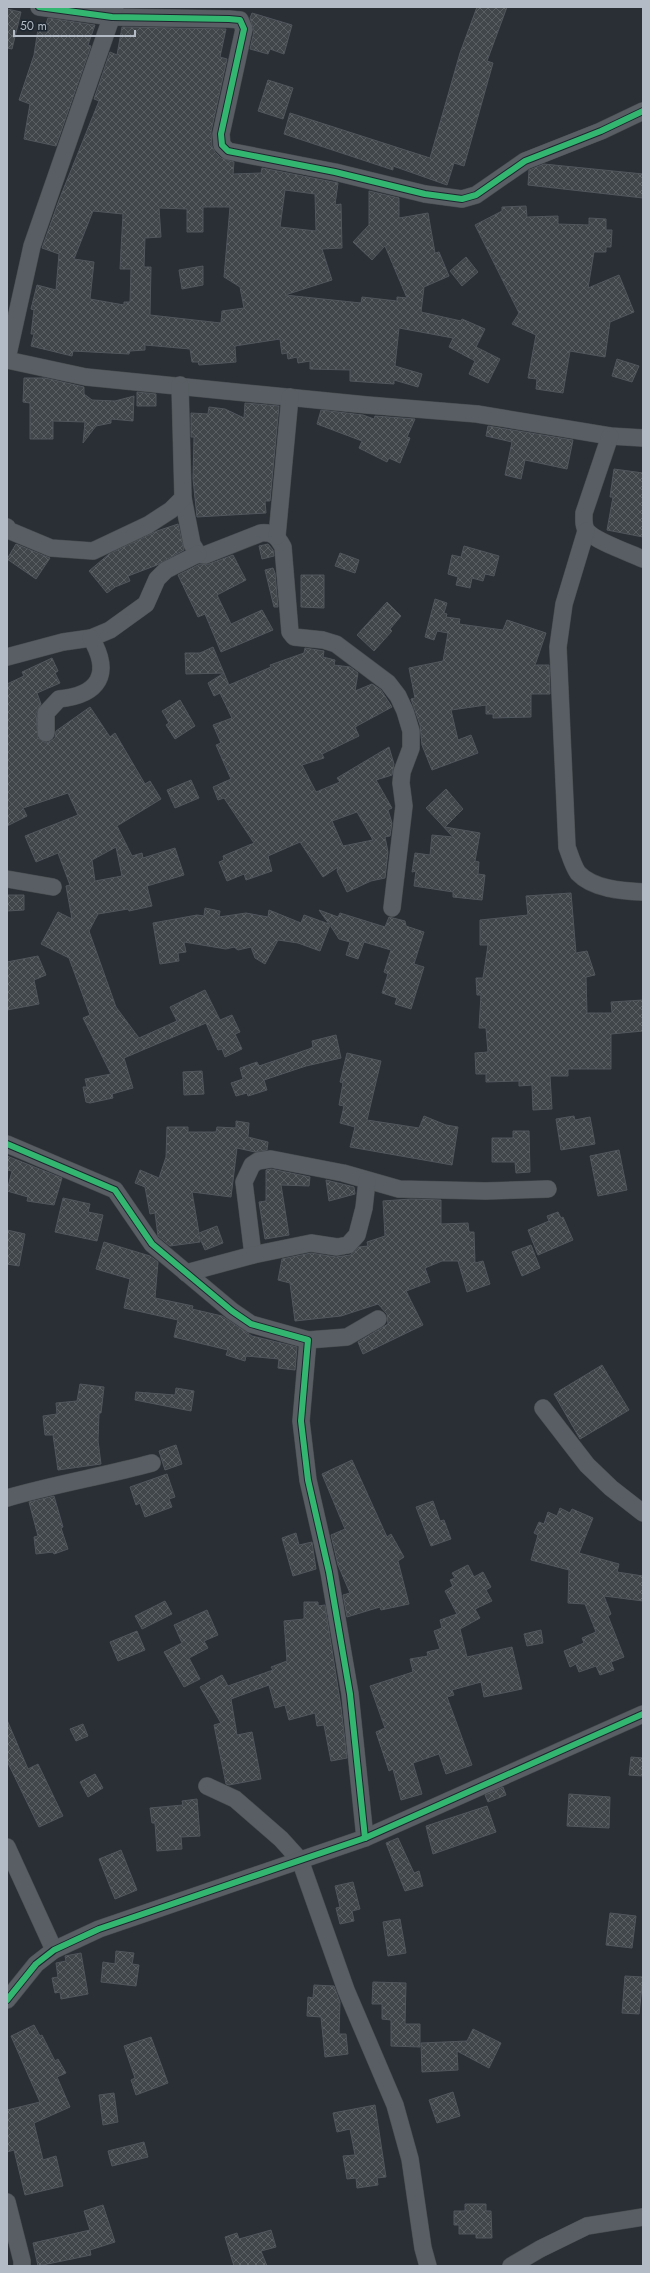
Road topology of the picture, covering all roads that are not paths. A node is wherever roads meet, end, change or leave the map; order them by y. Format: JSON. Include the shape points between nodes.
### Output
{"nodes":[{"id":1,"x":39,"y":7,"type":"edge"},
{"id":2,"x":113,"y":12,"type":"edge"},
{"id":3,"x":643,"y":111,"type":"edge"},
{"id":4,"x":7,"y":360,"type":"edge"},
{"id":5,"x":180,"y":384,"type":"junction"},
{"id":6,"x":290,"y":396,"type":"junction"},
{"id":7,"x":610,"y":436,"type":"junction"},
{"id":8,"x":643,"y":438,"type":"edge"},
{"id":9,"x":182,"y":498,"type":"junction"},
{"id":10,"x":7,"y":527,"type":"edge"},
{"id":11,"x":586,"y":531,"type":"junction"},
{"id":12,"x":277,"y":536,"type":"junction"},
{"id":13,"x":198,"y":554,"type":"junction"},
{"id":14,"x":643,"y":559,"type":"edge"},
{"id":15,"x":91,"y":638,"type":"junction"},
{"id":16,"x":7,"y":657,"type":"edge"},
{"id":17,"x":46,"y":733,"type":"dead end"},
{"id":18,"x":7,"y":879,"type":"edge"},
{"id":19,"x":53,"y":887,"type":"dead end"},
{"id":20,"x":643,"y":892,"type":"edge"},
{"id":21,"x":392,"y":908,"type":"dead end"},
{"id":22,"x":7,"y":1144,"type":"edge"},
{"id":23,"x":367,"y":1181,"type":"junction"},
{"id":24,"x":548,"y":1189,"type":"dead end"},
{"id":25,"x":253,"y":1254,"type":"junction"},
{"id":26,"x":186,"y":1273,"type":"junction"},
{"id":27,"x":378,"y":1319,"type":"dead end"},
{"id":28,"x":308,"y":1340,"type":"junction"},
{"id":29,"x":544,"y":1408,"type":"dead end"},
{"id":30,"x":152,"y":1463,"type":"dead end"},
{"id":31,"x":7,"y":1498,"type":"edge"},
{"id":32,"x":643,"y":1513,"type":"edge"},
{"id":33,"x":643,"y":1714,"type":"edge"},
{"id":34,"x":207,"y":1786,"type":"dead end"},
{"id":35,"x":365,"y":1838,"type":"junction"},
{"id":36,"x":7,"y":1847,"type":"edge"},
{"id":37,"x":300,"y":1860,"type":"junction"},
{"id":38,"x":54,"y":1950,"type":"junction"},
{"id":39,"x":7,"y":2000,"type":"edge"},
{"id":40,"x":7,"y":2202,"type":"edge"},
{"id":41,"x":643,"y":2217,"type":"edge"},
{"id":42,"x":22,"y":2266,"type":"edge"},
{"id":43,"x":428,"y":2266,"type":"edge"},
{"id":44,"x":511,"y":2266,"type":"edge"}],
"edges":[{"from":1,"to":2,"type":"street"},
{"from":2,"to":3,"type":"street","via":[[240,20],[244,29],[221,134],[222,144],[228,151],[335,172],[425,194],[462,199],[476,195],[525,161],[601,131]]},
{"from":2,"to":4,"type":"street","via":[[32,246]]},
{"from":4,"to":5,"type":"street","via":[[86,376]]},
{"from":5,"to":6,"type":"street"},
{"from":5,"to":9,"type":"street"},
{"from":6,"to":7,"type":"street","via":[[476,414]]},
{"from":6,"to":12,"type":"street"},
{"from":7,"to":8,"type":"street"},
{"from":7,"to":11,"type":"street","via":[[584,513]]},
{"from":9,"to":10,"type":"street","via":[[171,510],[148,525],[93,552],[51,548],[8,530]]},
{"from":9,"to":13,"type":"street","via":[[192,544]]},
{"from":11,"to":14,"type":"street","via":[[595,538]]},
{"from":11,"to":20,"type":"street","via":[[564,604],[558,647],[566,847],[578,872],[596,884],[622,891]]},
{"from":12,"to":13,"type":"street","via":[[270,532],[261,533],[205,555]]},
{"from":12,"to":21,"type":"street","via":[[284,547],[290,632],[294,637],[336,644],[388,683],[398,696],[407,717],[411,731],[411,748],[402,772],[404,806]]},
{"from":13,"to":15,"type":"street","via":[[166,570],[157,579],[146,604],[110,630]]},
{"from":15,"to":16,"type":"street","via":[[63,642]]},
{"from":15,"to":17,"type":"street","via":[[102,664],[100,676],[93,687],[85,692],[72,698],[59,699],[46,714]]},
{"from":18,"to":19,"type":"street"},
{"from":22,"to":26,"type":"street","via":[[114,1190],[152,1244]]},
{"from":23,"to":24,"type":"street","via":[[420,1191]]},
{"from":23,"to":25,"type":"street","via":[[367,1194],[357,1235],[348,1245],[337,1247],[311,1243]]},
{"from":23,"to":25,"type":"street","via":[[343,1173],[271,1159],[258,1161],[252,1165],[244,1182]]},
{"from":25,"to":26,"type":"street"},
{"from":26,"to":28,"type":"street","via":[[251,1324]]},
{"from":27,"to":28,"type":"street","via":[[347,1337]]},
{"from":28,"to":35,"type":"street","via":[[301,1421],[305,1458],[313,1509],[331,1579],[350,1694]]},
{"from":29,"to":32,"type":"street","via":[[587,1465]]},
{"from":30,"to":31,"type":"street"},
{"from":33,"to":35,"type":"street"},
{"from":34,"to":37,"type":"street","via":[[235,1799]]},
{"from":35,"to":37,"type":"street"},
{"from":36,"to":38,"type":"street"},
{"from":37,"to":38,"type":"street","via":[[99,1929]]},
{"from":37,"to":43,"type":"street","via":[[346,1990],[395,2105],[410,2159]]},
{"from":38,"to":39,"type":"street","via":[[36,1964]]},
{"from":40,"to":42,"type":"street"},
{"from":41,"to":44,"type":"street","via":[[587,2226]]}]}
